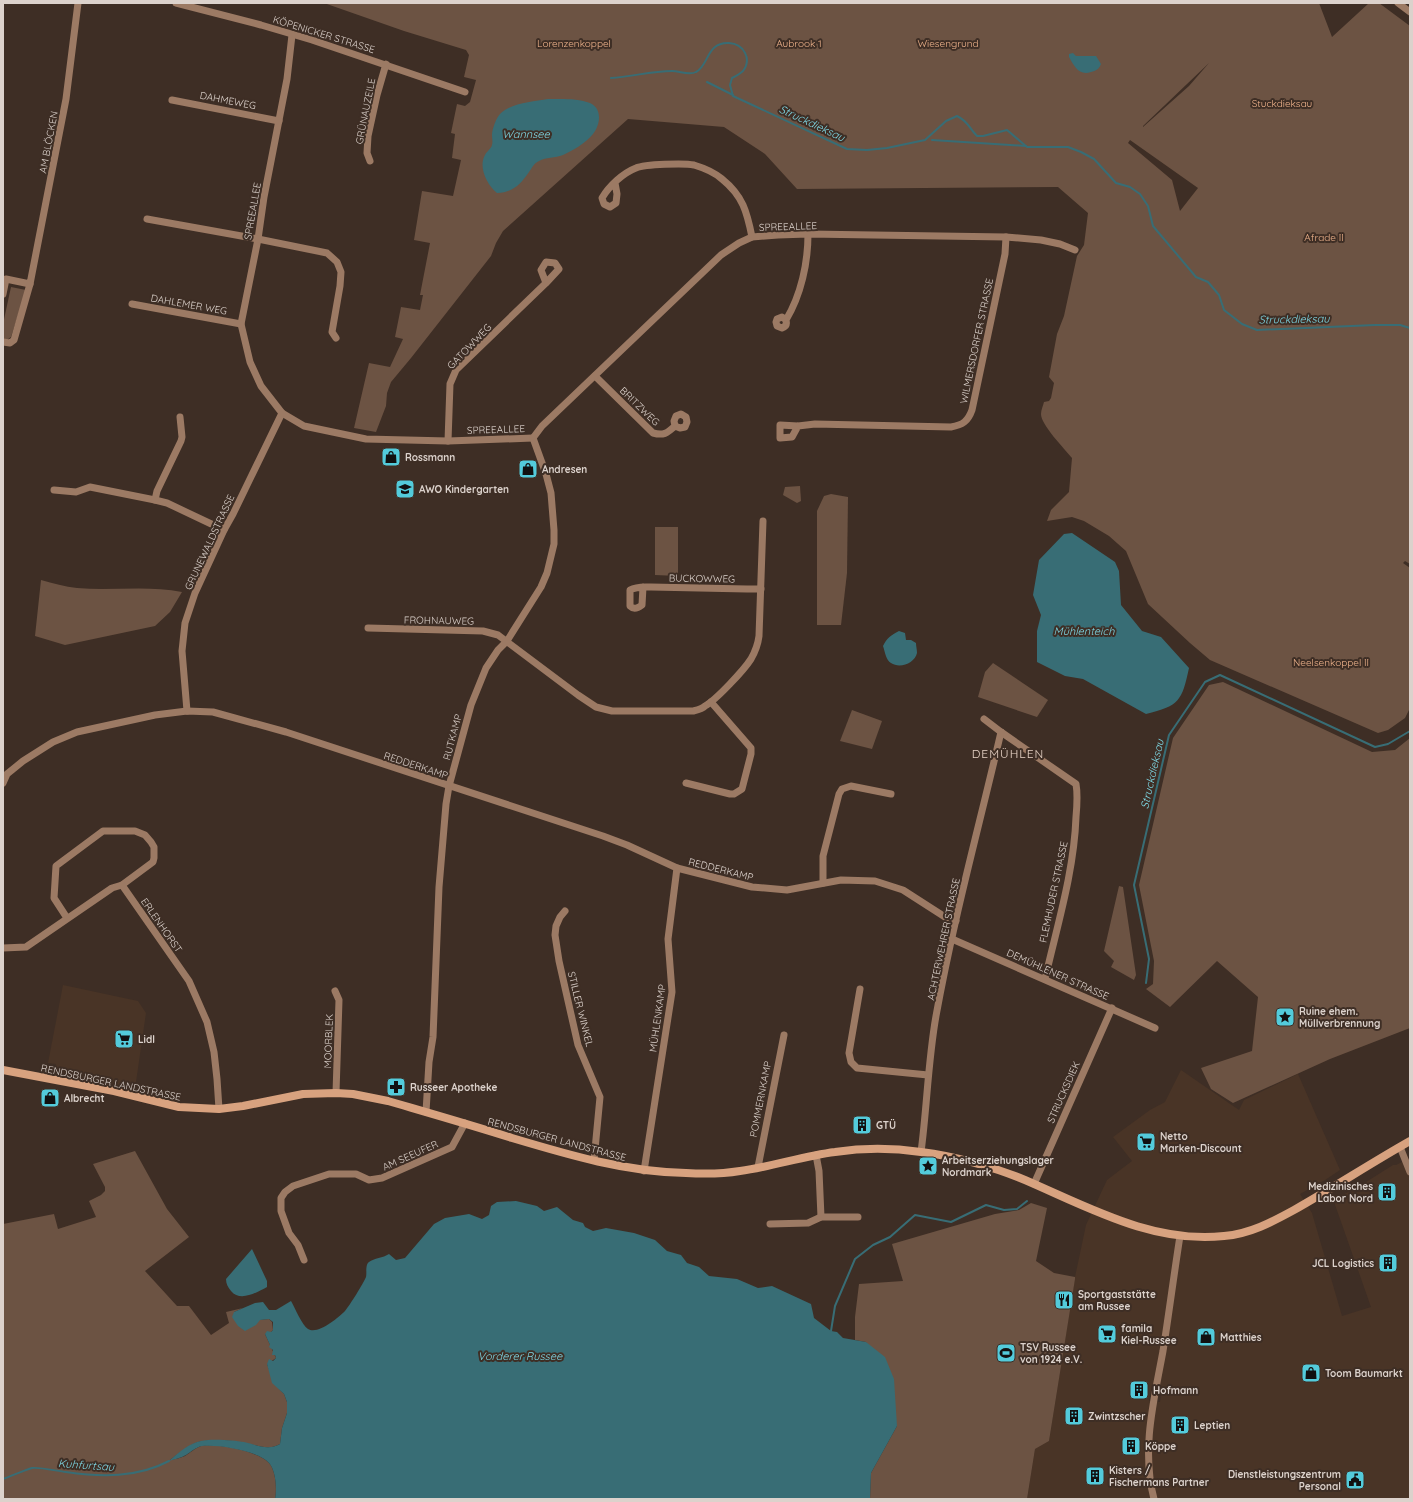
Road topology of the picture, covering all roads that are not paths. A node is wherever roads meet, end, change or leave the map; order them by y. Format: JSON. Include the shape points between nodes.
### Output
{"nodes":[{"id":1,"x":78,"y":3,"type":"edge"},
{"id":2,"x":176,"y":3,"type":"edge"},
{"id":3,"x":1398,"y":3,"type":"edge"},
{"id":4,"x":1410,"y":12,"type":"edge"},
{"id":5,"x":292,"y":35,"type":"junction"},
{"id":6,"x":386,"y":64,"type":"junction"},
{"id":7,"x":465,"y":92,"type":"dead end"},
{"id":8,"x":172,"y":100,"type":"dead end"},
{"id":9,"x":280,"y":121,"type":"junction"},
{"id":10,"x":370,"y":162,"type":"dead end"},
{"id":11,"x":615,"y":183,"type":"dead end"},
{"id":12,"x":147,"y":219,"type":"dead end"},
{"id":13,"x":808,"y":234,"type":"junction"},
{"id":14,"x":752,"y":237,"type":"junction"},
{"id":15,"x":1006,"y":237,"type":"junction"},
{"id":16,"x":258,"y":239,"type":"junction"},
{"id":17,"x":1075,"y":250,"type":"dead end"},
{"id":18,"x":5,"y":278,"type":"edge"},
{"id":19,"x":546,"y":283,"type":"dead end"},
{"id":20,"x":30,"y":284,"type":"junction"},
{"id":21,"x":3,"y":294,"type":"edge"},
{"id":22,"x":132,"y":304,"type":"dead end"},
{"id":23,"x":786,"y":320,"type":"dead end"},
{"id":24,"x":241,"y":324,"type":"junction"},
{"id":25,"x":336,"y":338,"type":"dead end"},
{"id":26,"x":3,"y":342,"type":"edge"},
{"id":27,"x":595,"y":376,"type":"junction"},
{"id":28,"x":282,"y":414,"type":"junction"},
{"id":29,"x":180,"y":418,"type":"dead end"},
{"id":30,"x":675,"y":426,"type":"dead end"},
{"id":31,"x":798,"y":426,"type":"dead end"},
{"id":32,"x":533,"y":438,"type":"junction"},
{"id":33,"x":448,"y":441,"type":"junction"},
{"id":34,"x":54,"y":490,"type":"dead end"},
{"id":35,"x":155,"y":500,"type":"junction"},
{"id":36,"x":763,"y":521,"type":"dead end"},
{"id":37,"x":224,"y":530,"type":"junction"},
{"id":38,"x":643,"y":587,"type":"dead end"},
{"id":39,"x":761,"y":589,"type":"junction"},
{"id":40,"x":368,"y":628,"type":"dead end"},
{"id":41,"x":507,"y":641,"type":"junction"},
{"id":42,"x":711,"y":702,"type":"junction"},
{"id":43,"x":187,"y":711,"type":"junction"},
{"id":44,"x":984,"y":719,"type":"dead end"},
{"id":45,"x":1001,"y":732,"type":"junction"},
{"id":46,"x":5,"y":773,"type":"edge"},
{"id":47,"x":3,"y":783,"type":"edge"},
{"id":48,"x":686,"y":783,"type":"dead end"},
{"id":49,"x":449,"y":786,"type":"junction"},
{"id":50,"x":892,"y":794,"type":"dead end"},
{"id":51,"x":676,"y":868,"type":"junction"},
{"id":52,"x":823,"y":883,"type":"junction"},
{"id":53,"x":122,"y":886,"type":"junction"},
{"id":54,"x":566,"y":911,"type":"dead end"},
{"id":55,"x":67,"y":918,"type":"junction"},
{"id":56,"x":956,"y":921,"type":"junction"},
{"id":57,"x":952,"y":938,"type":"junction"},
{"id":58,"x":3,"y":948,"type":"edge"},
{"id":59,"x":1045,"y":979,"type":"junction"},
{"id":60,"x":860,"y":989,"type":"dead end"},
{"id":61,"x":335,"y":991,"type":"dead end"},
{"id":62,"x":1112,"y":1008,"type":"junction"},
{"id":63,"x":1155,"y":1028,"type":"dead end"},
{"id":64,"x":784,"y":1035,"type":"dead end"},
{"id":65,"x":3,"y":1070,"type":"edge"},
{"id":66,"x":928,"y":1075,"type":"junction"},
{"id":67,"x":336,"y":1093,"type":"junction"},
{"id":68,"x":219,"y":1109,"type":"junction"},
{"id":69,"x":426,"y":1112,"type":"junction"},
{"id":70,"x":465,"y":1124,"type":"junction"},
{"id":71,"x":1410,"y":1141,"type":"edge"},
{"id":72,"x":1400,"y":1147,"type":"junction"},
{"id":73,"x":921,"y":1152,"type":"junction"},
{"id":74,"x":816,"y":1155,"type":"junction"},
{"id":75,"x":594,"y":1160,"type":"junction"},
{"id":76,"x":758,"y":1167,"type":"junction"},
{"id":77,"x":644,"y":1171,"type":"junction"},
{"id":78,"x":1410,"y":1172,"type":"edge"},
{"id":79,"x":1034,"y":1184,"type":"junction"},
{"id":80,"x":821,"y":1217,"type":"junction"},
{"id":81,"x":858,"y":1217,"type":"dead end"},
{"id":82,"x":770,"y":1224,"type":"dead end"},
{"id":83,"x":1180,"y":1236,"type":"junction"},
{"id":84,"x":304,"y":1260,"type":"dead end"},
{"id":85,"x":1154,"y":1499,"type":"edge"}],
"edges":[{"from":1,"to":20,"type":"street","name":"AM BLÖCKEN","via":[[66,99]]},
{"from":2,"to":5,"type":"street","name":"KÖPENICKER STRASSE"},
{"from":3,"to":4,"type":"street"},
{"from":5,"to":6,"type":"street","name":"KÖPENICKER STRASSE"},
{"from":5,"to":9,"type":"street","name":"SPREEALLEE"},
{"from":6,"to":7,"type":"street","name":"KÖPENICKER STRASSE"},
{"from":6,"to":10,"type":"street","name":"GRÜNAUZEILE","via":[[368,136],[367,153]]},
{"from":8,"to":9,"type":"street","name":"DAHMEWEG"},
{"from":9,"to":16,"type":"street","name":"SPREEALLEE"},
{"from":11,"to":14,"type":"street","via":[[637,167],[693,165],[708,170],[721,178],[744,206]]},
{"from":12,"to":16,"type":"street"},
{"from":13,"to":14,"type":"street","name":"SPREEALLEE"},
{"from":13,"to":15,"type":"street","name":"SPREEALLEE"},
{"from":13,"to":23,"type":"street","via":[[804,271],[793,309]]},
{"from":14,"to":27,"type":"street","name":"SPREEALLEE","via":[[721,254]]},
{"from":15,"to":17,"type":"street","name":"SPREEALLEE","via":[[1041,240]]},
{"from":15,"to":31,"type":"street","name":"WILMERSDORFER STRASSE","via":[[990,329],[972,410],[967,421],[960,426],[951,427],[815,424]]},
{"from":16,"to":24,"type":"street","name":"SPREEALLEE"},
{"from":16,"to":25,"type":"street","via":[[327,253],[337,262],[341,276],[332,332]]},
{"from":18,"to":20,"type":"street"},
{"from":18,"to":21,"type":"street"},
{"from":19,"to":33,"type":"street","name":"GATOWWEG","via":[[456,370],[450,384]]},
{"from":20,"to":26,"type":"street","name":"AM BLÖCKEN","via":[[14,340],[10,343]]},
{"from":22,"to":24,"type":"street","name":"DAHLEMER WEG"},
{"from":24,"to":28,"type":"street","name":"SPREEALLEE","via":[[254,373],[267,396]]},
{"from":27,"to":30,"type":"street","name":"BRITZWEG","via":[[653,433],[667,434]]},
{"from":27,"to":32,"type":"street","name":"SPREEALLEE","via":[[542,426]]},
{"from":28,"to":33,"type":"street","name":"SPREEALLEE","via":[[304,426],[366,439]]},
{"from":28,"to":37,"type":"street","name":"GRUNEWALDSTRASSE"},
{"from":29,"to":35,"type":"street","via":[[181,441]]},
{"from":32,"to":33,"type":"street","name":"SPREEALLEE"},
{"from":32,"to":41,"type":"street","name":"RUTKAMP","via":[[551,493],[554,544],[541,587]]},
{"from":34,"to":35,"type":"street","via":[[76,492],[90,487]]},
{"from":35,"to":37,"type":"street","via":[[167,503]]},
{"from":36,"to":39,"type":"street"},
{"from":37,"to":43,"type":"street","name":"GRUNEWALDSTRASSE","via":[[185,623],[182,651]]},
{"from":38,"to":39,"type":"street","name":"BUCKOWWEG"},
{"from":39,"to":42,"type":"street","via":[[760,636],[756,649],[750,660]]},
{"from":40,"to":41,"type":"street","name":"FROHNAUWEG","via":[[483,630]]},
{"from":41,"to":42,"type":"street","name":"FROHNAUWEG","via":[[578,695],[602,709],[685,712],[699,709]]},
{"from":41,"to":49,"type":"street","name":"RUTKAMP","via":[[486,668],[471,705]]},
{"from":42,"to":48,"type":"street","via":[[751,748],[742,789],[730,794]]},
{"from":43,"to":46,"type":"street","name":"REDDERKAMP","via":[[155,715],[77,732],[53,742]]},
{"from":43,"to":49,"type":"street","name":"REDDERKAMP","via":[[213,712],[286,732]]},
{"from":44,"to":45,"type":"street"},
{"from":45,"to":56,"type":"street","name":"ACHTERWEHRER STRASSE"},
{"from":45,"to":59,"type":"street","name":"FLEMHUDER STRASSE","via":[[1076,784],[1078,791],[1069,877]]},
{"from":46,"to":47,"type":"street","name":"REDDERKAMP"},
{"from":49,"to":51,"type":"street","name":"REDDERKAMP","via":[[621,843]]},
{"from":49,"to":69,"type":"street","name":"RUTKAMP","via":[[440,879],[433,1037]]},
{"from":50,"to":52,"type":"street","via":[[851,786],[842,789],[823,856]]},
{"from":51,"to":52,"type":"street","name":"REDDERKAMP","via":[[752,887],[787,890]]},
{"from":51,"to":77,"type":"street","name":"MÜHLENKAMP","via":[[668,939],[672,992]]},
{"from":52,"to":56,"type":"street","name":"REDDERKAMP","via":[[862,880],[889,885],[912,895],[945,917]]},
{"from":53,"to":55,"type":"street","via":[[112,888]]},
{"from":53,"to":55,"type":"street","via":[[153,862],[153,845],[135,831],[103,831],[56,866],[54,898]]},
{"from":53,"to":68,"type":"street","name":"ERLENHORST","via":[[190,981],[206,1022],[214,1052]]},
{"from":54,"to":75,"type":"street","name":"STILLER WINKEL","via":[[556,926],[559,961],[578,1044],[600,1097]]},
{"from":55,"to":58,"type":"street","via":[[26,948]]},
{"from":56,"to":57,"type":"street","name":"ACHTERWEHRER STRASSE"},
{"from":57,"to":59,"type":"street","name":"DEMÜHLENER STRASSE"},
{"from":57,"to":66,"type":"street","name":"ACHTERWEHRER STRASSE","via":[[936,1016]]},
{"from":59,"to":62,"type":"street","name":"DEMÜHLENER STRASSE"},
{"from":60,"to":66,"type":"street","via":[[849,1053],[851,1062],[857,1068]]},
{"from":61,"to":67,"type":"street","name":"MOORBLEK","via":[[339,1000]]},
{"from":62,"to":63,"type":"street","name":"DEMÜHLENER STRASSE"},
{"from":62,"to":79,"type":"street","name":"STRUCKSDIEK"},
{"from":64,"to":76,"type":"street","name":"POMMERNKAMP"},
{"from":65,"to":68,"type":"street","name":"RENDSBURGER LANDSTRASSE","via":[[114,1091],[179,1107]]},
{"from":66,"to":73,"type":"street","name":"ACHTERWEHRER STRASSE"},
{"from":67,"to":68,"type":"street","name":"RENDSBURGER LANDSTRASSE","via":[[304,1094]]},
{"from":67,"to":69,"type":"street","name":"RENDSBURGER LANDSTRASSE","via":[[368,1096]]},
{"from":69,"to":70,"type":"street","name":"RENDSBURGER LANDSTRASSE"},
{"from":70,"to":75,"type":"street","name":"RENDSBURGER LANDSTRASSE"},
{"from":70,"to":84,"type":"street","name":"AM SEEUFER","via":[[452,1147],[382,1178],[369,1180],[356,1174],[330,1174],[293,1186],[285,1192],[281,1211],[289,1233],[298,1245]]},
{"from":71,"to":72,"type":"street","name":"RENDSBURGER LANDSTRASSE"},
{"from":72,"to":78,"type":"street"},
{"from":72,"to":83,"type":"street","name":"RENDSBURGER LANDSTRASSE","via":[[1311,1201],[1257,1229],[1222,1237]]},
{"from":73,"to":74,"type":"street","name":"RENDSBURGER LANDSTRASSE","via":[[872,1150],[837,1151]]},
{"from":73,"to":79,"type":"street","name":"RENDSBURGER LANDSTRASSE","via":[[976,1163]]},
{"from":74,"to":76,"type":"street","name":"RENDSBURGER LANDSTRASSE"},
{"from":74,"to":80,"type":"street"},
{"from":75,"to":77,"type":"street","name":"RENDSBURGER LANDSTRASSE"},
{"from":76,"to":77,"type":"street","name":"RENDSBURGER LANDSTRASSE","via":[[722,1172]]},
{"from":79,"to":83,"type":"street","name":"RENDSBURGER LANDSTRASSE","via":[[1130,1224]]},
{"from":80,"to":81,"type":"street"},
{"from":80,"to":82,"type":"street","via":[[808,1223]]},
{"from":83,"to":85,"type":"street","via":[[1151,1415],[1148,1458]]}]}
